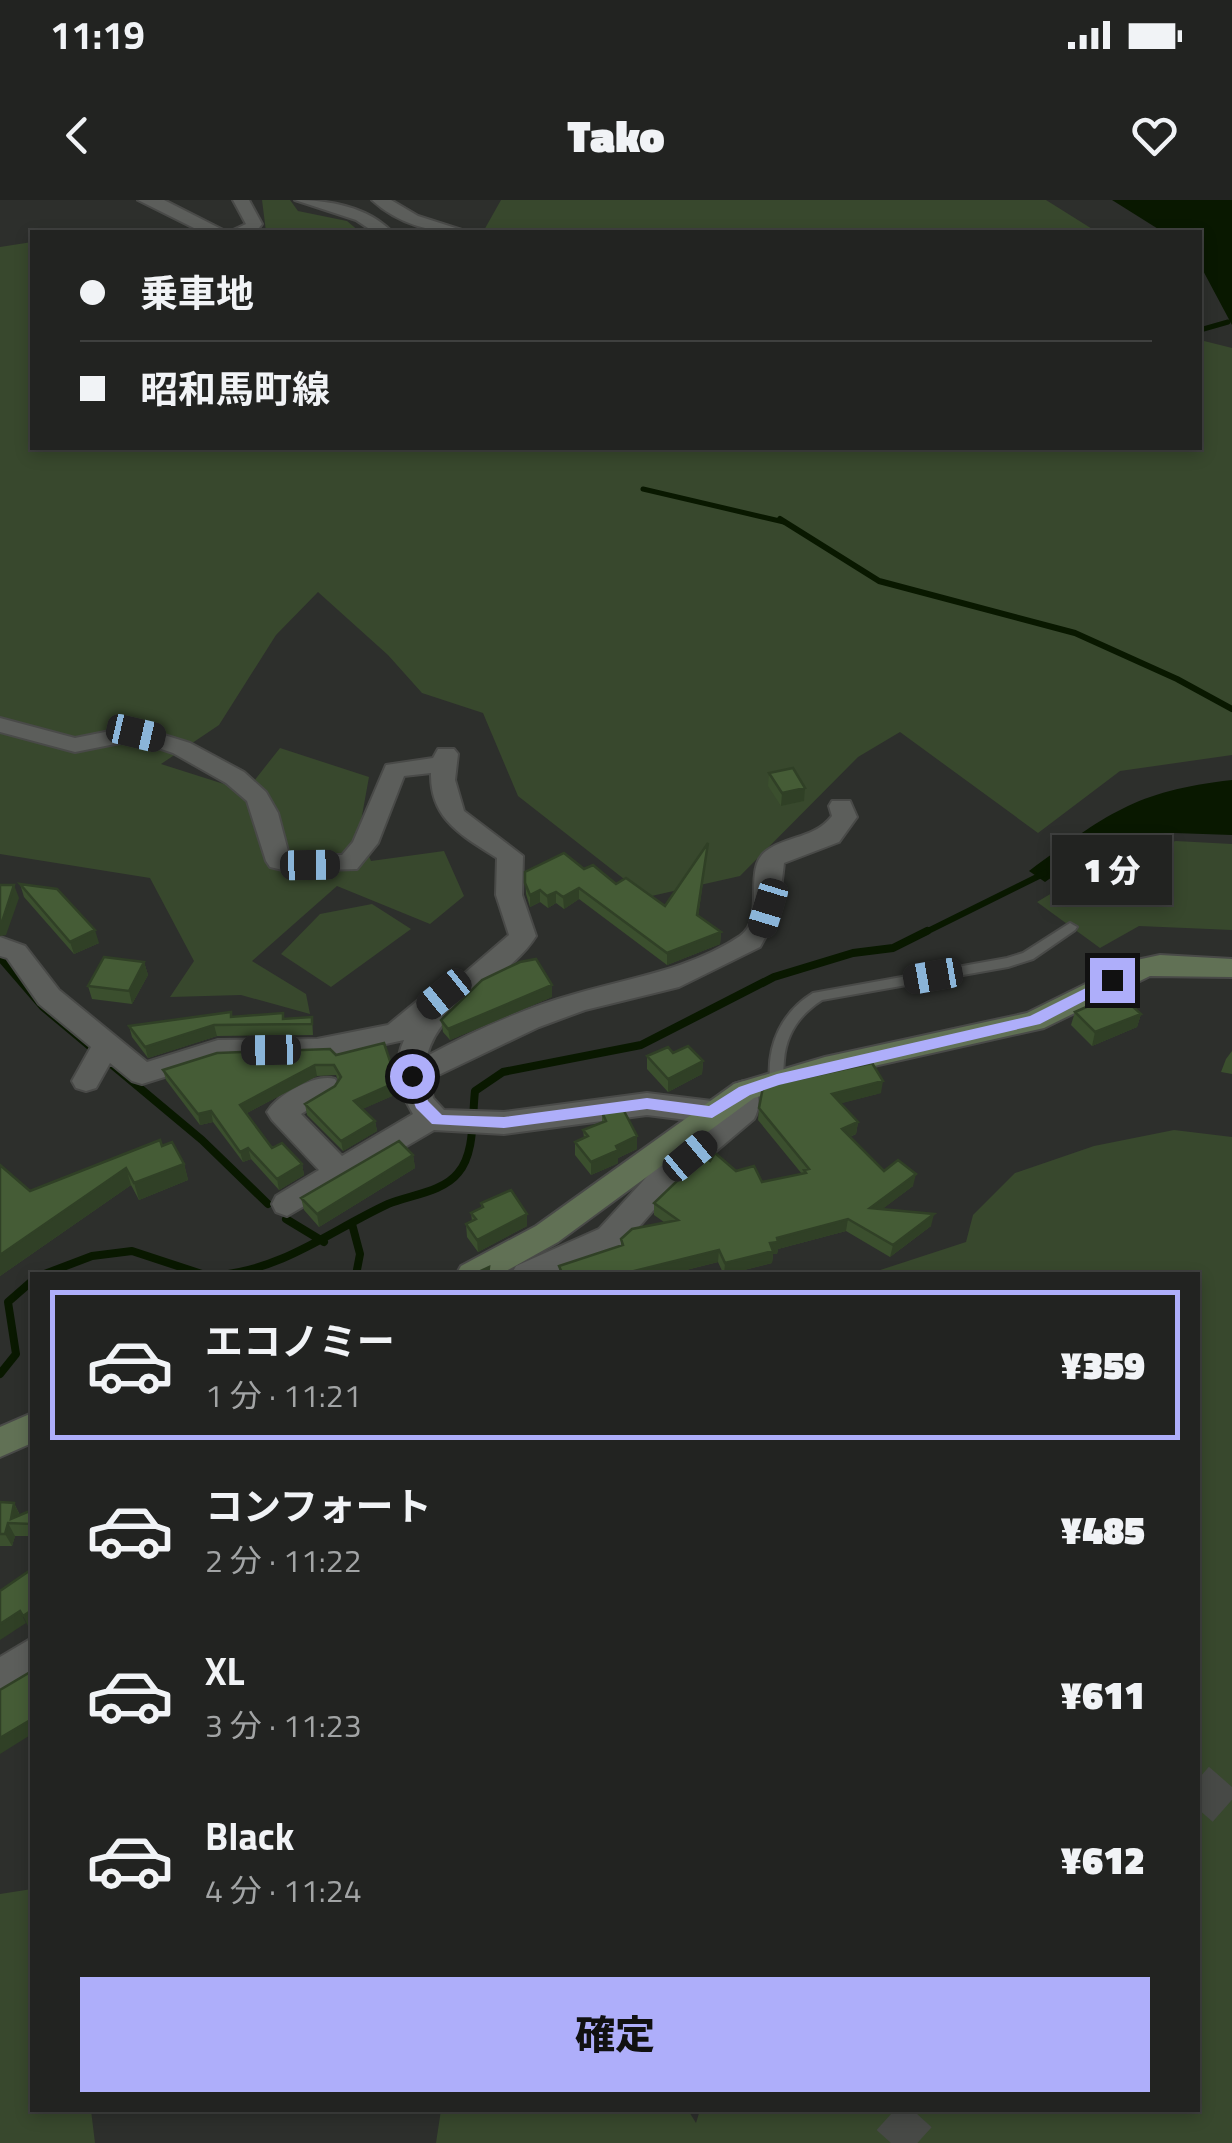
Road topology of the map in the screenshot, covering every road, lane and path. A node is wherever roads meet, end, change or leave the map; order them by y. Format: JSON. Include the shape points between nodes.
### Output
{"nodes":[{"id":1,"x":146,"y":200,"type":"edge"},
{"id":2,"x":241,"y":200,"type":"edge"},
{"id":3,"x":302,"y":200,"type":"edge"},
{"id":4,"x":380,"y":200,"type":"edge"},
{"id":5,"x":214,"y":230,"type":"edge"},
{"id":6,"x":249,"y":230,"type":"edge"},
{"id":7,"x":381,"y":230,"type":"edge"},
{"id":8,"x":452,"y":230,"type":"edge"},
{"id":9,"x":0,"y":726,"type":"edge"},
{"id":10,"x":841,"y":806,"type":"dead end"},
{"id":11,"x":1070,"y":927,"type":"dead end"},
{"id":12,"x":0,"y":946,"type":"edge"},
{"id":13,"x":1228,"y":972,"type":"edge"},
{"id":14,"x":465,"y":985,"type":"junction"},
{"id":15,"x":412,"y":1076,"type":"junction"},
{"id":16,"x":777,"y":1080,"type":"junction"},
{"id":17,"x":325,"y":1086,"type":"dead end"},
{"id":18,"x":744,"y":1091,"type":"junction"},
{"id":19,"x":712,"y":1112,"type":"junction"},
{"id":20,"x":459,"y":1120,"type":"junction"},
{"id":21,"x":340,"y":1173,"type":"junction"},
{"id":22,"x":287,"y":1204,"type":"dead end"},
{"id":23,"x":477,"y":1272,"type":"edge"},
{"id":24,"x":533,"y":1272,"type":"edge"},
{"id":25,"x":30,"y":1428,"type":"edge"},
{"id":26,"x":0,"y":1442,"type":"edge"},
{"id":27,"x":30,"y":1656,"type":"edge"},
{"id":28,"x":0,"y":1679,"type":"edge"}],
"edges":[{"from":1,"to":5,"type":"street"},
{"from":2,"to":6,"type":"street","via":[[254,224]]},
{"from":3,"to":7,"type":"street","via":[[362,217]]},
{"from":4,"to":8,"type":"street","via":[[412,220]]},
{"from":9,"to":14,"type":"street","via":[[70,744],[136,733],[194,755],[254,792],[268,815],[270,846],[287,864],[348,863],[371,838],[381,794],[395,770],[444,759],[440,776],[448,808],[510,856],[509,895],[523,936]]},
{"from":10,"to":15,"type":"street","via":[[845,817],[830,836],[771,863],[768,908],[751,941],[669,980],[529,1020]]},
{"from":11,"to":16,"type":"lane","via":[[1008,962],[818,996],[800,1005],[780,1049]]},
{"from":12,"to":14,"type":"street","via":[[16,952],[95,1064],[142,1074],[218,1050],[317,1048],[398,1032]]},
{"from":13,"to":16,"type":"main road","via":[[1142,968],[1034,1021]]},
{"from":14,"to":15,"type":"street","via":[[432,1017],[411,1063]]},
{"from":15,"to":20,"type":"street","via":[[421,1104]]},
{"from":16,"to":18,"type":"main road"},
{"from":17,"to":21,"type":"street","via":[[282,1112]]},
{"from":18,"to":19,"type":"main road"},
{"from":18,"to":24,"type":"street","via":[[744,1111],[664,1178],[610,1238]]},
{"from":19,"to":20,"type":"street","via":[[647,1104],[566,1117]]},
{"from":19,"to":23,"type":"main road","via":[[547,1234]]},
{"from":20,"to":21,"type":"street"},
{"from":21,"to":22,"type":"street"},
{"from":25,"to":26,"type":"main road"},
{"from":27,"to":28,"type":"street"}]}
